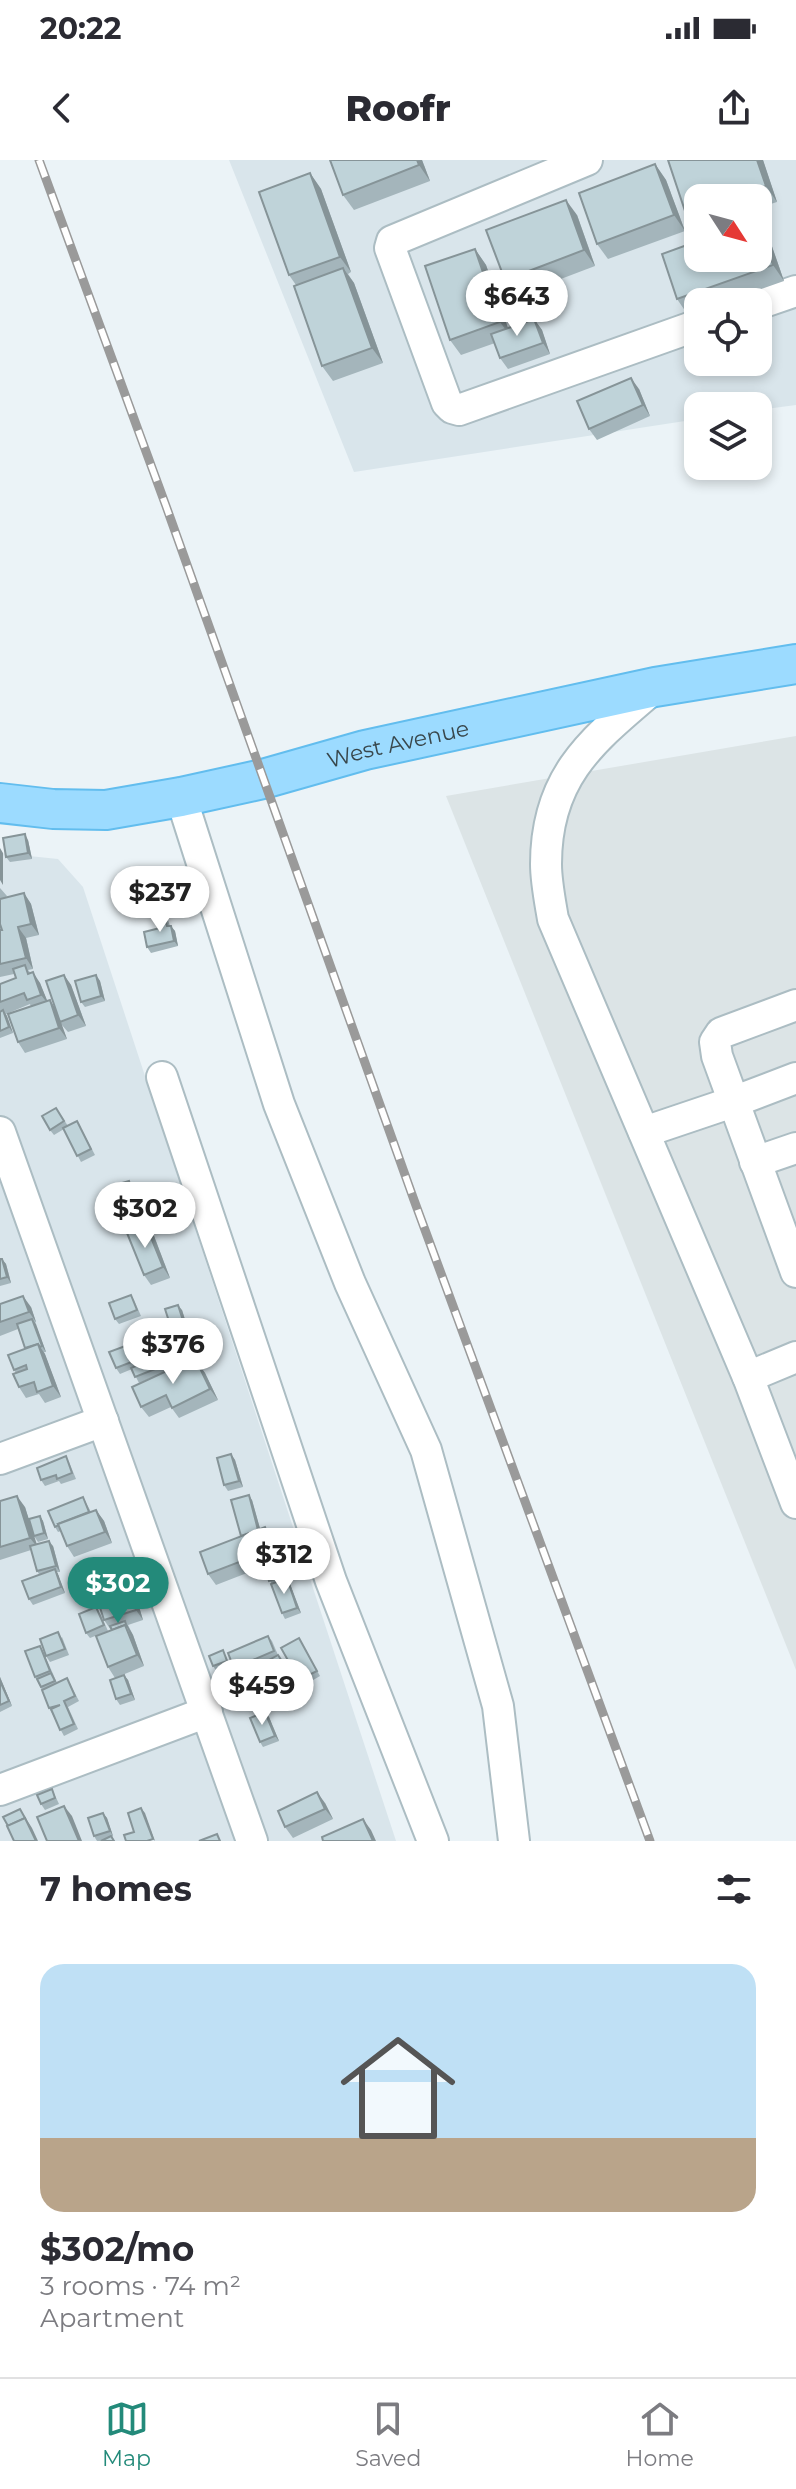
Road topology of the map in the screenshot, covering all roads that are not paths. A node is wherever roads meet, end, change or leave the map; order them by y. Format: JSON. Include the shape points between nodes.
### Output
{"nodes":[{"id":1,"x":587,"y":160,"type":"edge"},
{"id":2,"x":796,"y":291,"type":"edge"},
{"id":3,"x":772,"y":299,"type":"edge"},
{"id":4,"x":684,"y":330,"type":"edge"},
{"id":5,"x":796,"y":664,"type":"edge"},
{"id":6,"x":655,"y":687,"type":"junction"},
{"id":7,"x":181,"y":797,"type":"junction"},
{"id":8,"x":0,"y":803,"type":"edge"},
{"id":9,"x":796,"y":1005,"type":"edge"},
{"id":10,"x":162,"y":1077,"type":"dead end"},
{"id":11,"x":796,"y":1078,"type":"edge"},
{"id":12,"x":733,"y":1102,"type":"junction"},
{"id":13,"x":644,"y":1132,"type":"junction"},
{"id":14,"x":3,"y":1148,"type":"edge"},
{"id":15,"x":796,"y":1148,"type":"edge"},
{"id":16,"x":755,"y":1162,"type":"junction"},
{"id":17,"x":787,"y":1220,"type":"edge"},
{"id":18,"x":796,"y":1272,"type":"edge"},
{"id":19,"x":796,"y":1357,"type":"edge"},
{"id":20,"x":748,"y":1377,"type":"junction"},
{"id":21,"x":103,"y":1421,"type":"junction"},
{"id":22,"x":0,"y":1459,"type":"edge"},
{"id":23,"x":796,"y":1503,"type":"edge"},
{"id":24,"x":207,"y":1712,"type":"junction"},
{"id":25,"x":0,"y":1790,"type":"edge"},
{"id":26,"x":252,"y":1841,"type":"edge"},
{"id":27,"x":433,"y":1841,"type":"edge"},
{"id":28,"x":514,"y":1841,"type":"edge"}],
"edges":[{"from":1,"to":4,"type":"street","via":[[392,241],[390,248],[447,403],[459,410]]},
{"from":2,"to":3,"type":"street"},
{"from":5,"to":6,"type":"main road","name":"West Avenue"},
{"from":6,"to":7,"type":"main road","name":"West Avenue","via":[[365,750]]},
{"from":6,"to":13,"type":"street","via":[[596,738],[568,773],[550,816],[545,865],[553,919]]},
{"from":7,"to":8,"type":"main road","name":"West Avenue","via":[[106,810]]},
{"from":7,"to":28,"type":"street","via":[[279,1104],[350,1283],[426,1450],[498,1706]]},
{"from":9,"to":12,"type":"street","via":[[721,1033],[715,1042]]},
{"from":10,"to":27,"type":"street","via":[[331,1581]]},
{"from":11,"to":12,"type":"street"},
{"from":12,"to":13,"type":"street"},
{"from":12,"to":16,"type":"street"},
{"from":13,"to":20,"type":"street"},
{"from":14,"to":21,"type":"street"},
{"from":15,"to":16,"type":"street"},
{"from":16,"to":17,"type":"street"},
{"from":17,"to":18,"type":"street"},
{"from":19,"to":20,"type":"street"},
{"from":20,"to":23,"type":"street"},
{"from":21,"to":22,"type":"street"},
{"from":21,"to":24,"type":"street"},
{"from":24,"to":25,"type":"street"},
{"from":24,"to":26,"type":"street"}]}
